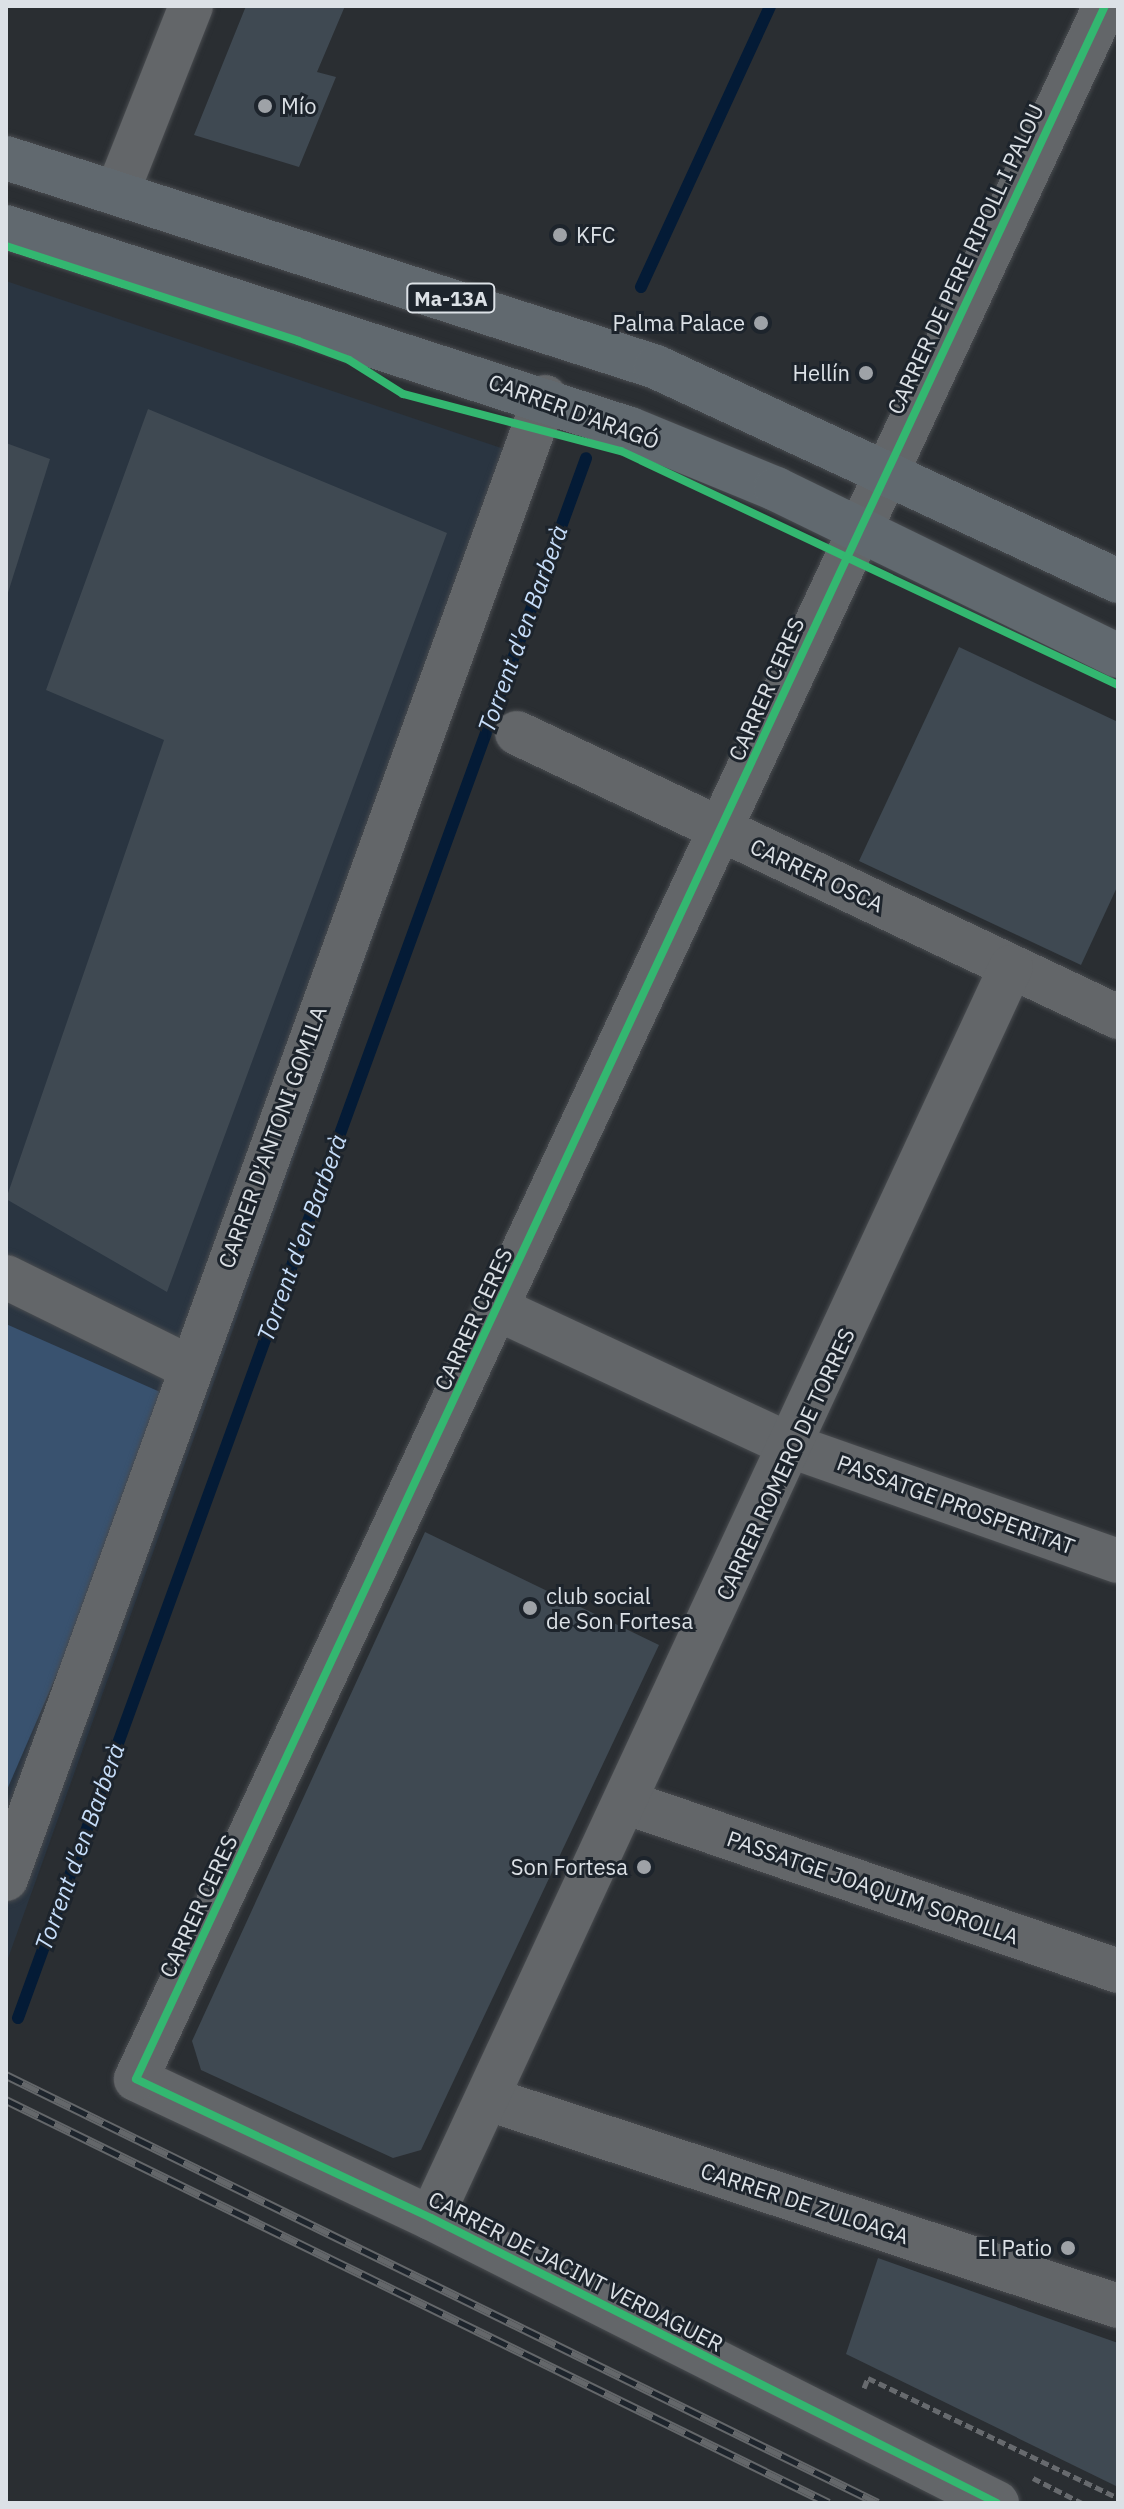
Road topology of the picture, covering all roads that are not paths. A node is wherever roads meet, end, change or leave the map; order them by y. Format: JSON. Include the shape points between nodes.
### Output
{"nodes":[{"id":1,"x":191,"y":6,"type":"edge"},
{"id":2,"x":1105,"y":6,"type":"edge"},
{"id":3,"x":6,"y":158,"type":"edge"},
{"id":4,"x":117,"y":193,"type":"junction"},
{"id":5,"x":6,"y":227,"type":"edge"},
{"id":6,"x":66,"y":245,"type":"junction"},
{"id":7,"x":545,"y":397,"type":"junction"},
{"id":8,"x":885,"y":469,"type":"junction"},
{"id":9,"x":857,"y":528,"type":"junction"},
{"id":10,"x":1118,"y":581,"type":"edge"},
{"id":11,"x":1118,"y":656,"type":"edge"},
{"id":12,"x":517,"y":733,"type":"dead end"},
{"id":13,"x":723,"y":831,"type":"junction"},
{"id":14,"x":1011,"y":967,"type":"junction"},
{"id":15,"x":1118,"y":1017,"type":"edge"},
{"id":16,"x":6,"y":1277,"type":"edge"},
{"id":17,"x":498,"y":1309,"type":"junction"},
{"id":18,"x":187,"y":1366,"type":"junction"},
{"id":19,"x":794,"y":1447,"type":"junction"},
{"id":20,"x":1118,"y":1561,"type":"edge"},
{"id":21,"x":628,"y":1803,"type":"junction"},
{"id":22,"x":6,"y":1879,"type":"edge"},
{"id":23,"x":1118,"y":1971,"type":"edge"},
{"id":24,"x":136,"y":2079,"type":"joint"},
{"id":25,"x":492,"y":2100,"type":"junction"},
{"id":26,"x":431,"y":2218,"type":"junction"},
{"id":27,"x":1118,"y":2306,"type":"edge"},
{"id":28,"x":997,"y":2503,"type":"edge"}],
"edges":[{"from":1,"to":4,"type":"street"},
{"from":2,"to":8,"type":"street","name":"CARRER DE PERE RIPOLL I PALOU"},
{"from":3,"to":4,"type":"main road","number":"Ma-13A"},
{"from":4,"to":6,"type":"main road","via":[[97,226]]},
{"from":4,"to":8,"type":"main road","number":"Ma-13A","via":[[537,324],[656,367]]},
{"from":5,"to":6,"type":"main road","name":"CARRER D'ARAGÓ"},
{"from":6,"to":7,"type":"main road","name":"CARRER D'ARAGÓ"},
{"from":7,"to":9,"type":"main road","name":"CARRER D'ARAGÓ"},
{"from":7,"to":18,"type":"street","name":"CARRER D'ANTONI GOMILA"},
{"from":8,"to":9,"type":"street","name":"CARRER DE PERE RIPOLL I PALOU"},
{"from":8,"to":10,"type":"main road","number":"Ma-13A"},
{"from":9,"to":11,"type":"main road","name":"CARRER D'ARAGÓ"},
{"from":9,"to":13,"type":"street","name":"CARRER CERES"},
{"from":12,"to":13,"type":"street","name":"CARRER OSCA"},
{"from":13,"to":14,"type":"street","name":"CARRER OSCA"},
{"from":13,"to":17,"type":"street","name":"CARRER CERES"},
{"from":14,"to":15,"type":"street","name":"CARRER OSCA"},
{"from":14,"to":19,"type":"street","name":"CARRER ROMERO DE TORRES"},
{"from":16,"to":18,"type":"street"},
{"from":17,"to":19,"type":"street","name":"PASSATGE PROSPERITAT"},
{"from":17,"to":24,"type":"street","name":"CARRER CERES"},
{"from":18,"to":22,"type":"street","name":"CARRER D'ANTONI GOMILA"},
{"from":19,"to":20,"type":"street","name":"PASSATGE PROSPERITAT"},
{"from":19,"to":21,"type":"street","name":"CARRER ROMERO DE TORRES"},
{"from":21,"to":23,"type":"street","name":"PASSATGE JOAQUIM SOROLLA"},
{"from":21,"to":25,"type":"street","name":"CARRER ROMERO DE TORRES"},
{"from":24,"to":26,"type":"street","name":"CARRER DE JACINT VERDAGUER"},
{"from":25,"to":26,"type":"street","name":"CARRER ROMERO DE TORRES"},
{"from":25,"to":27,"type":"street","name":"CARRER DE ZULOAGA"},
{"from":26,"to":28,"type":"street","name":"CARRER DE JACINT VERDAGUER"}]}
